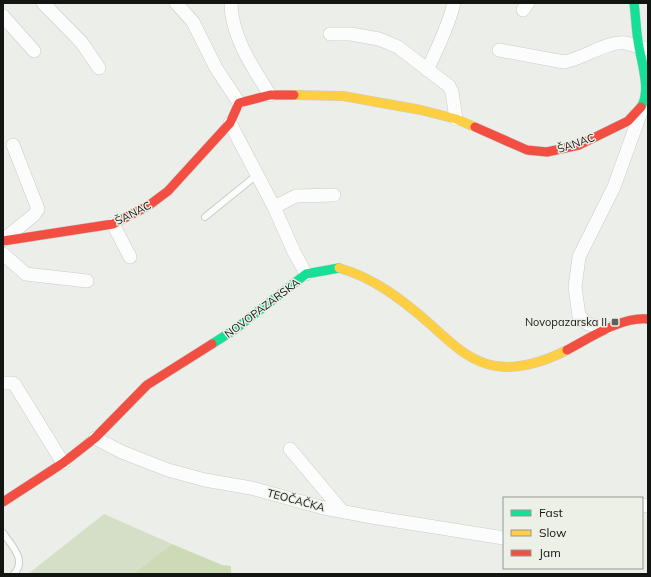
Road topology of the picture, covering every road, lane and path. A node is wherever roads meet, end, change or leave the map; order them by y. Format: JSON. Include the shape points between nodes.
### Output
{"nodes":[{"id":1,"x":43,"y":3,"type":"edge"},
{"id":2,"x":176,"y":3,"type":"edge"},
{"id":3,"x":231,"y":3,"type":"edge"},
{"id":4,"x":454,"y":3,"type":"edge"},
{"id":5,"x":634,"y":3,"type":"edge"},
{"id":6,"x":3,"y":16,"type":"edge"},
{"id":7,"x":330,"y":34,"type":"dead end"},
{"id":8,"x":643,"y":48,"type":"edge"},
{"id":9,"x":499,"y":50,"type":"dead end"},
{"id":10,"x":34,"y":51,"type":"dead end"},
{"id":11,"x":99,"y":68,"type":"dead end"},
{"id":12,"x":427,"y":70,"type":"junction"},
{"id":13,"x":270,"y":95,"type":"junction"},
{"id":14,"x":239,"y":103,"type":"junction"},
{"id":15,"x":644,"y":104,"type":"junction"},
{"id":16,"x":456,"y":119,"type":"junction"},
{"id":17,"x":230,"y":123,"type":"junction"},
{"id":18,"x":13,"y":145,"type":"dead end"},
{"id":19,"x":258,"y":174,"type":"junction"},
{"id":20,"x":334,"y":195,"type":"dead end"},
{"id":21,"x":274,"y":206,"type":"junction"},
{"id":22,"x":205,"y":217,"type":"dead end"},
{"id":23,"x":113,"y":224,"type":"junction"},
{"id":24,"x":3,"y":240,"type":"edge"},
{"id":25,"x":3,"y":254,"type":"edge"},
{"id":26,"x":130,"y":257,"type":"dead end"},
{"id":27,"x":306,"y":274,"type":"junction"},
{"id":28,"x":86,"y":281,"type":"dead end"},
{"id":29,"x":648,"y":319,"type":"edge"},
{"id":30,"x":608,"y":328,"type":"junction"},
{"id":31,"x":7,"y":383,"type":"edge"},
{"id":32,"x":95,"y":438,"type":"junction"},
{"id":33,"x":290,"y":448,"type":"dead end"},
{"id":34,"x":63,"y":463,"type":"junction"},
{"id":35,"x":3,"y":502,"type":"edge"},
{"id":36,"x":342,"y":511,"type":"junction"},
{"id":37,"x":3,"y":533,"type":"edge"},
{"id":38,"x":503,"y":538,"type":"edge"},
{"id":39,"x":14,"y":574,"type":"edge"}],
"edges":[{"from":1,"to":11,"type":"street","via":[[82,43]]},
{"from":2,"to":14,"type":"street","via":[[193,22],[216,68]]},
{"from":3,"to":13,"type":"street","via":[[232,17],[248,60]]},
{"from":4,"to":12,"type":"street","via":[[451,17]]},
{"from":5,"to":8,"type":"street"},
{"from":6,"to":10,"type":"street"},
{"from":7,"to":12,"type":"street","via":[[350,34],[379,39],[398,46]]},
{"from":8,"to":9,"type":"street","via":[[623,43],[564,62]]},
{"from":8,"to":15,"type":"street","via":[[647,88]]},
{"from":12,"to":16,"type":"street","via":[[449,86],[454,98]]},
{"from":13,"to":14,"type":"street","name":"ŠANAC"},
{"from":13,"to":16,"type":"street","name":"ŠANAC","via":[[343,96]]},
{"from":14,"to":17,"type":"street","name":"ŠANAC"},
{"from":15,"to":16,"type":"street","name":"ŠANAC","via":[[628,121],[602,134],[579,145],[547,152],[527,150]]},
{"from":15,"to":30,"type":"street","via":[[614,187],[579,257],[575,287],[578,316],[588,324]]},
{"from":17,"to":19,"type":"street"},
{"from":17,"to":23,"type":"street","name":"ŠANAC","via":[[168,191],[148,206]]},
{"from":18,"to":24,"type":"street","via":[[38,209]]},
{"from":19,"to":21,"type":"street"},
{"from":19,"to":22,"type":"lane"},
{"from":20,"to":21,"type":"street","via":[[296,196]]},
{"from":21,"to":27,"type":"street"},
{"from":23,"to":24,"type":"street","name":"ŠANAC"},
{"from":23,"to":26,"type":"street"},
{"from":25,"to":28,"type":"street","via":[[26,274]]},
{"from":27,"to":30,"type":"street","name":"NOVOPAZARSKA","via":[[338,268],[360,275],[402,300],[451,345],[486,364],[503,367],[546,361]]},
{"from":27,"to":32,"type":"street","name":"NOVOPAZARSKA","via":[[234,330],[147,385]]},
{"from":29,"to":30,"type":"street","name":"NOVOPAZARSKA","via":[[624,321]]},
{"from":31,"to":34,"type":"street"},
{"from":32,"to":34,"type":"street","name":"NOVOPAZARSKA"},
{"from":32,"to":36,"type":"street","name":"TEOČAČKA","via":[[168,470]]},
{"from":33,"to":36,"type":"street"},
{"from":34,"to":35,"type":"street","name":"NOVOPAZARSKA"},
{"from":36,"to":38,"type":"street","name":"TEOČAČKA"},
{"from":37,"to":39,"type":"lane","via":[[20,559]]}]}
